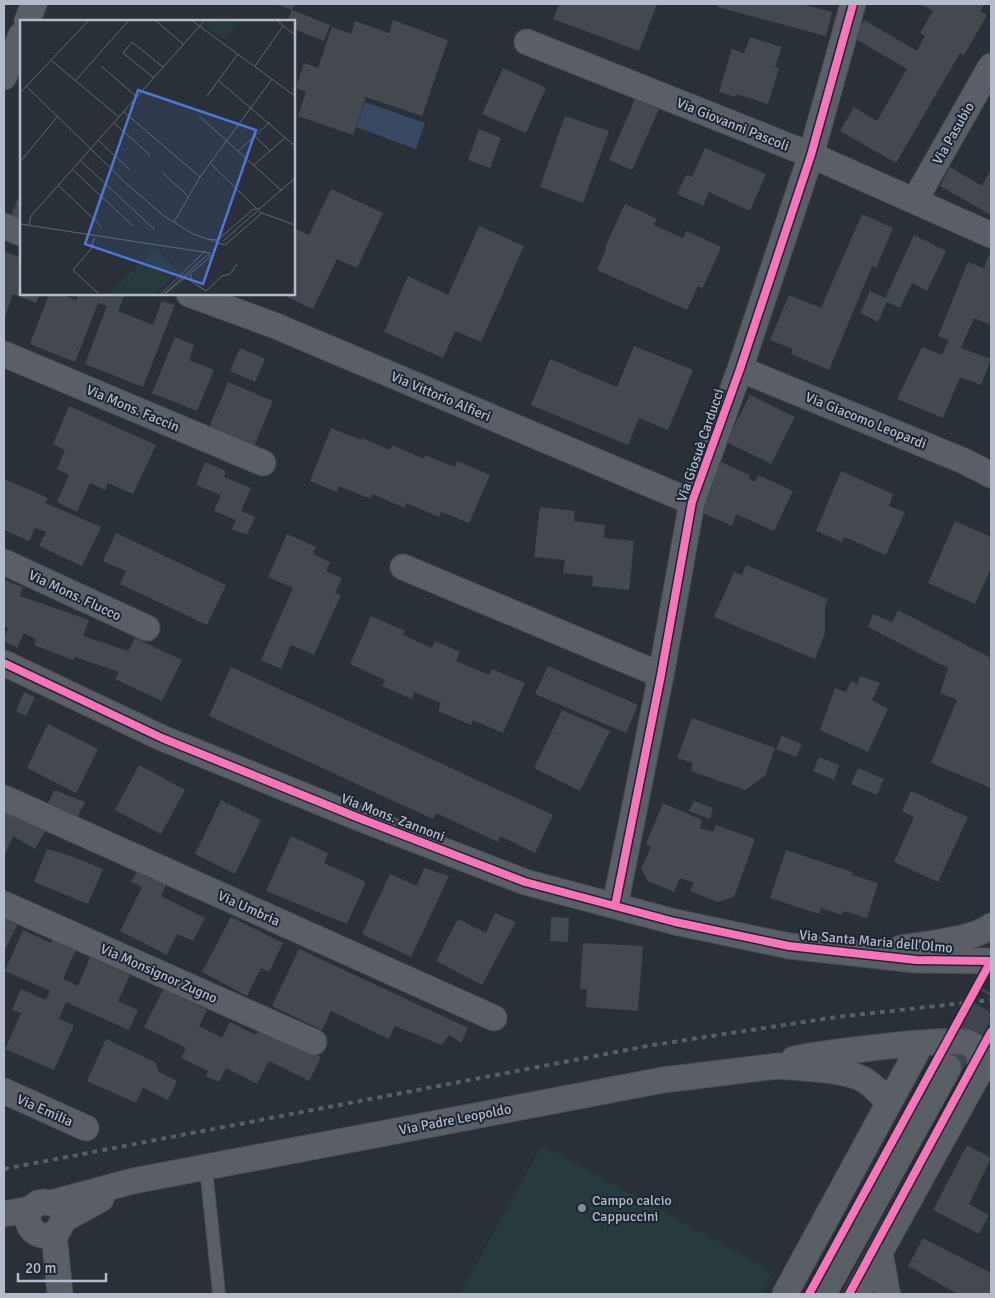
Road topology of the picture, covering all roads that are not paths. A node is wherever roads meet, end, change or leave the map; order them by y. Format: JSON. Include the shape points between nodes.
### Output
{"nodes":[{"id":1,"x":34,"y":4,"type":"edge"},
{"id":2,"x":853,"y":4,"type":"edge"},
{"id":3,"x":27,"y":20,"type":"edge"},
{"id":4,"x":20,"y":37,"type":"edge"},
{"id":5,"x":527,"y":42,"type":"dead end"},
{"id":6,"x":6,"y":64,"type":"edge"},
{"id":7,"x":991,"y":66,"type":"edge"},
{"id":8,"x":811,"y":155,"type":"junction"},
{"id":9,"x":915,"y":200,"type":"junction"},
{"id":10,"x":4,"y":226,"type":"edge"},
{"id":11,"x":20,"y":233,"type":"edge"},
{"id":12,"x":991,"y":235,"type":"edge"},
{"id":13,"x":192,"y":295,"type":"edge"},
{"id":14,"x":4,"y":354,"type":"edge"},
{"id":15,"x":740,"y":369,"type":"junction"},
{"id":16,"x":263,"y":463,"type":"dead end"},
{"id":17,"x":991,"y":475,"type":"edge"},
{"id":18,"x":692,"y":502,"type":"junction"},
{"id":19,"x":4,"y":562,"type":"edge"},
{"id":20,"x":403,"y":567,"type":"dead end"},
{"id":21,"x":147,"y":628,"type":"dead end"},
{"id":22,"x":4,"y":663,"type":"edge"},
{"id":23,"x":661,"y":675,"type":"junction"},
{"id":24,"x":4,"y":798,"type":"edge"},
{"id":25,"x":4,"y":904,"type":"edge"},
{"id":26,"x":615,"y":906,"type":"junction"},
{"id":27,"x":991,"y":926,"type":"edge"},
{"id":28,"x":789,"y":946,"type":"junction"},
{"id":29,"x":991,"y":961,"type":"edge"},
{"id":30,"x":494,"y":1018,"type":"dead end"},
{"id":31,"x":314,"y":1042,"type":"dead end"},
{"id":32,"x":921,"y":1044,"type":"junction"},
{"id":33,"x":985,"y":1054,"type":"edge"},
{"id":34,"x":778,"y":1066,"type":"junction"},
{"id":35,"x":948,"y":1068,"type":"tunnel mouth"},
{"id":36,"x":4,"y":1091,"type":"edge"},
{"id":37,"x":889,"y":1102,"type":"junction"},
{"id":38,"x":86,"y":1128,"type":"dead end"},
{"id":39,"x":206,"y":1168,"type":"junction"},
{"id":40,"x":4,"y":1214,"type":"edge"},
{"id":41,"x":45,"y":1221,"type":"junction"},
{"id":42,"x":4,"y":1226,"type":"edge"},
{"id":43,"x":880,"y":1252,"type":"junction"},
{"id":44,"x":60,"y":1293,"type":"edge"},
{"id":45,"x":219,"y":1294,"type":"edge"},
{"id":46,"x":785,"y":1294,"type":"edge"},
{"id":47,"x":822,"y":1294,"type":"edge"},
{"id":48,"x":857,"y":1294,"type":"edge"},
{"id":49,"x":888,"y":1294,"type":"edge"}],
"edges":[{"from":1,"to":3,"type":"street"},
{"from":2,"to":8,"type":"street","name":"Via Giosuè Carducci"},
{"from":4,"to":6,"type":"street"},
{"from":5,"to":8,"type":"street","name":"Via Giovanni Pascoli"},
{"from":7,"to":9,"type":"street","name":"Via Pasubio"},
{"from":8,"to":9,"type":"street","name":"Via Giovanni Pascoli"},
{"from":8,"to":15,"type":"street","name":"Via Giosuè Carducci"},
{"from":9,"to":12,"type":"street","name":"Via Giovanni Pascoli"},
{"from":10,"to":11,"type":"street"},
{"from":13,"to":18,"type":"street","name":"Via Vittorio Alfieri","via":[[276,326]]},
{"from":14,"to":16,"type":"street","name":"Via Mons. Faccin"},
{"from":15,"to":17,"type":"street","name":"Via Giacomo Leopardi","via":[[964,460]]},
{"from":15,"to":18,"type":"street","name":"Via Giosuè Carducci"},
{"from":18,"to":23,"type":"street","name":"Via Giosuè Carducci"},
{"from":19,"to":21,"type":"street","name":"Via Mons. Flucco"},
{"from":20,"to":23,"type":"street"},
{"from":22,"to":26,"type":"street","name":"Via Mons. Zannoni","via":[[162,738],[369,822],[525,882]]},
{"from":23,"to":26,"type":"street","name":"Via Giosuè Carducci"},
{"from":24,"to":30,"type":"street","name":"Via Umbria"},
{"from":25,"to":31,"type":"street","name":"Via Monsignor Zugno"},
{"from":26,"to":28,"type":"street","name":"Via Mons. Zannoni"},
{"from":27,"to":28,"type":"street","name":"Via Santa Maria dell'Olmo","via":[[964,937],[894,949]]},
{"from":28,"to":29,"type":"street","name":"Via Santa Maria dell'Olmo","via":[[916,960]]},
{"from":32,"to":33,"type":"street","via":[[967,1042]]},
{"from":32,"to":34,"type":"street","name":"Via Padre Leopoldo","via":[[823,1054]]},
{"from":32,"to":37,"type":"street"},
{"from":33,"to":43,"type":"street","via":[[979,1073]]},
{"from":34,"to":37,"type":"street","name":"Via Padre Leopoldo","via":[[847,1074],[865,1080]]},
{"from":34,"to":39,"type":"street","name":"Via Padre Leopoldo","via":[[663,1080]]},
{"from":35,"to":47,"type":"main road"},
{"from":36,"to":38,"type":"street","name":"Via Emilia"},
{"from":37,"to":46,"type":"street"},
{"from":39,"to":41,"type":"street","name":"Via Padre Leopoldo","via":[[133,1181]]},
{"from":39,"to":45,"type":"lane"},
{"from":40,"to":41,"type":"street","name":"Via Padre Leopoldo"},
{"from":41,"to":42,"type":"street","name":"Via Padre Leopoldo"},
{"from":41,"to":44,"type":"street"},
{"from":43,"to":48,"type":"street"},
{"from":43,"to":49,"type":"street"}]}
